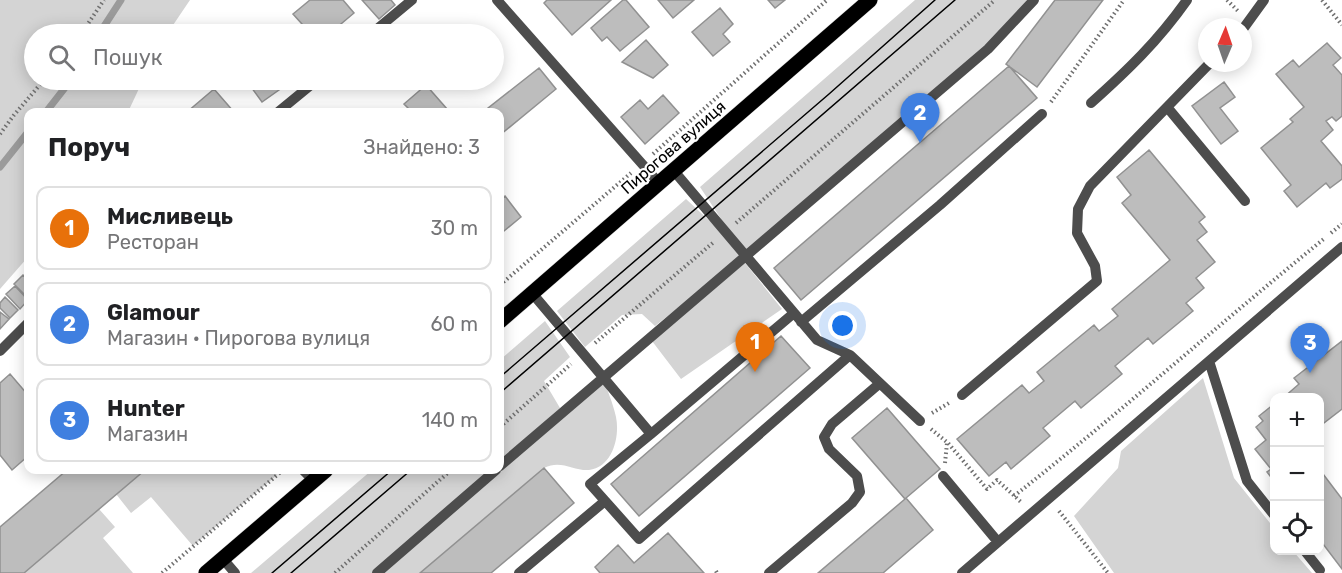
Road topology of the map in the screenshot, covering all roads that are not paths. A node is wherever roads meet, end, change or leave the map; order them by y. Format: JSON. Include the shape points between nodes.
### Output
{"nodes":[{"id":1,"x":412,"y":0,"type":"edge"},
{"id":2,"x":497,"y":0,"type":"edge"},
{"id":3,"x":1034,"y":0,"type":"edge"},
{"id":4,"x":1187,"y":0,"type":"edge"},
{"id":5,"x":1264,"y":0,"type":"edge"},
{"id":6,"x":865,"y":2,"type":"edge"},
{"id":7,"x":1250,"y":18,"type":"edge"},
{"id":8,"x":383,"y":24,"type":"edge"},
{"id":9,"x":1201,"y":72,"type":"edge"},
{"id":10,"x":305,"y":90,"type":"edge"},
{"id":11,"x":1091,"y":103,"type":"dead end"},
{"id":12,"x":1167,"y":107,"type":"junction"},
{"id":13,"x":283,"y":108,"type":"edge"},
{"id":14,"x":1042,"y":114,"type":"road end"},
{"id":15,"x":674,"y":171,"type":"junction"},
{"id":16,"x":659,"y":183,"type":"junction"},
{"id":17,"x":1245,"y":201,"type":"dead end"},
{"id":18,"x":1342,"y":247,"type":"edge"},
{"id":19,"x":746,"y":255,"type":"junction"},
{"id":20,"x":532,"y":293,"type":"junction"},
{"id":21,"x":798,"y":317,"type":"junction"},
{"id":22,"x":504,"y":318,"type":"edge"},
{"id":23,"x":24,"y":327,"type":"edge"},
{"id":24,"x":0,"y":351,"type":"edge"},
{"id":25,"x":850,"y":355,"type":"junction"},
{"id":26,"x":1209,"y":361,"type":"junction"},
{"id":27,"x":603,"y":377,"type":"junction"},
{"id":28,"x":879,"y":384,"type":"junction"},
{"id":29,"x":962,"y":396,"type":"road end"},
{"id":30,"x":920,"y":421,"type":"road end"},
{"id":31,"x":651,"y":434,"type":"junction"},
{"id":32,"x":504,"y":463,"type":"edge"},
{"id":33,"x":491,"y":474,"type":"edge"},
{"id":34,"x":308,"y":475,"type":"edge"},
{"id":35,"x":943,"y":476,"type":"dead end"},
{"id":36,"x":605,"y":501,"type":"junction"},
{"id":37,"x":1270,"y":509,"type":"edge"},
{"id":38,"x":998,"y":542,"type":"junction"},
{"id":39,"x":1308,"y":555,"type":"edge"},
{"id":40,"x":223,"y":559,"type":"junction"},
{"id":41,"x":1320,"y":570,"type":"dead end"},
{"id":42,"x":206,"y":573,"type":"edge"},
{"id":43,"x":235,"y":573,"type":"edge"},
{"id":44,"x":377,"y":573,"type":"edge"},
{"id":45,"x":519,"y":573,"type":"edge"},
{"id":46,"x":769,"y":573,"type":"edge"},
{"id":47,"x":962,"y":573,"type":"edge"}],
"edges":[{"from":1,"to":8,"type":"street"},
{"from":2,"to":16,"type":"street"},
{"from":3,"to":19,"type":"street","via":[[988,49]]},
{"from":4,"to":11,"type":"street","via":[[1166,30]]},
{"from":5,"to":7,"type":"street"},
{"from":6,"to":15,"type":"main road","name":"Пирогова вулиця"},
{"from":9,"to":12,"type":"street"},
{"from":10,"to":13,"type":"street"},
{"from":12,"to":17,"type":"street"},
{"from":12,"to":29,"type":"street","via":[[1090,186],[1078,210],[1077,233],[1095,266],[1097,280]]},
{"from":14,"to":21,"type":"street","via":[[940,205]]},
{"from":15,"to":16,"type":"main road","name":"Пирогова вулиця"},
{"from":15,"to":19,"type":"street"},
{"from":16,"to":20,"type":"main road","name":"Пирогова вулиця"},
{"from":18,"to":26,"type":"street"},
{"from":19,"to":21,"type":"street"},
{"from":19,"to":27,"type":"street"},
{"from":20,"to":22,"type":"main road","name":"Пирогова вулиця"},
{"from":20,"to":27,"type":"street"},
{"from":21,"to":25,"type":"street","via":[[817,340]]},
{"from":21,"to":31,"type":"street"},
{"from":23,"to":24,"type":"street"},
{"from":25,"to":28,"type":"street"},
{"from":25,"to":36,"type":"street","via":[[639,539]]},
{"from":26,"to":37,"type":"street","via":[[1247,481]]},
{"from":26,"to":38,"type":"street"},
{"from":27,"to":31,"type":"street"},
{"from":27,"to":32,"type":"street"},
{"from":28,"to":30,"type":"street"},
{"from":28,"to":46,"type":"street","via":[[832,424],[824,437],[829,449],[857,476],[860,492]]},
{"from":31,"to":36,"type":"street","via":[[590,484]]},
{"from":33,"to":44,"type":"street"},
{"from":34,"to":40,"type":"main road"},
{"from":35,"to":38,"type":"street"},
{"from":36,"to":45,"type":"street"},
{"from":38,"to":47,"type":"street"},
{"from":39,"to":41,"type":"street"},
{"from":40,"to":42,"type":"main road"},
{"from":40,"to":43,"type":"street"}]}
